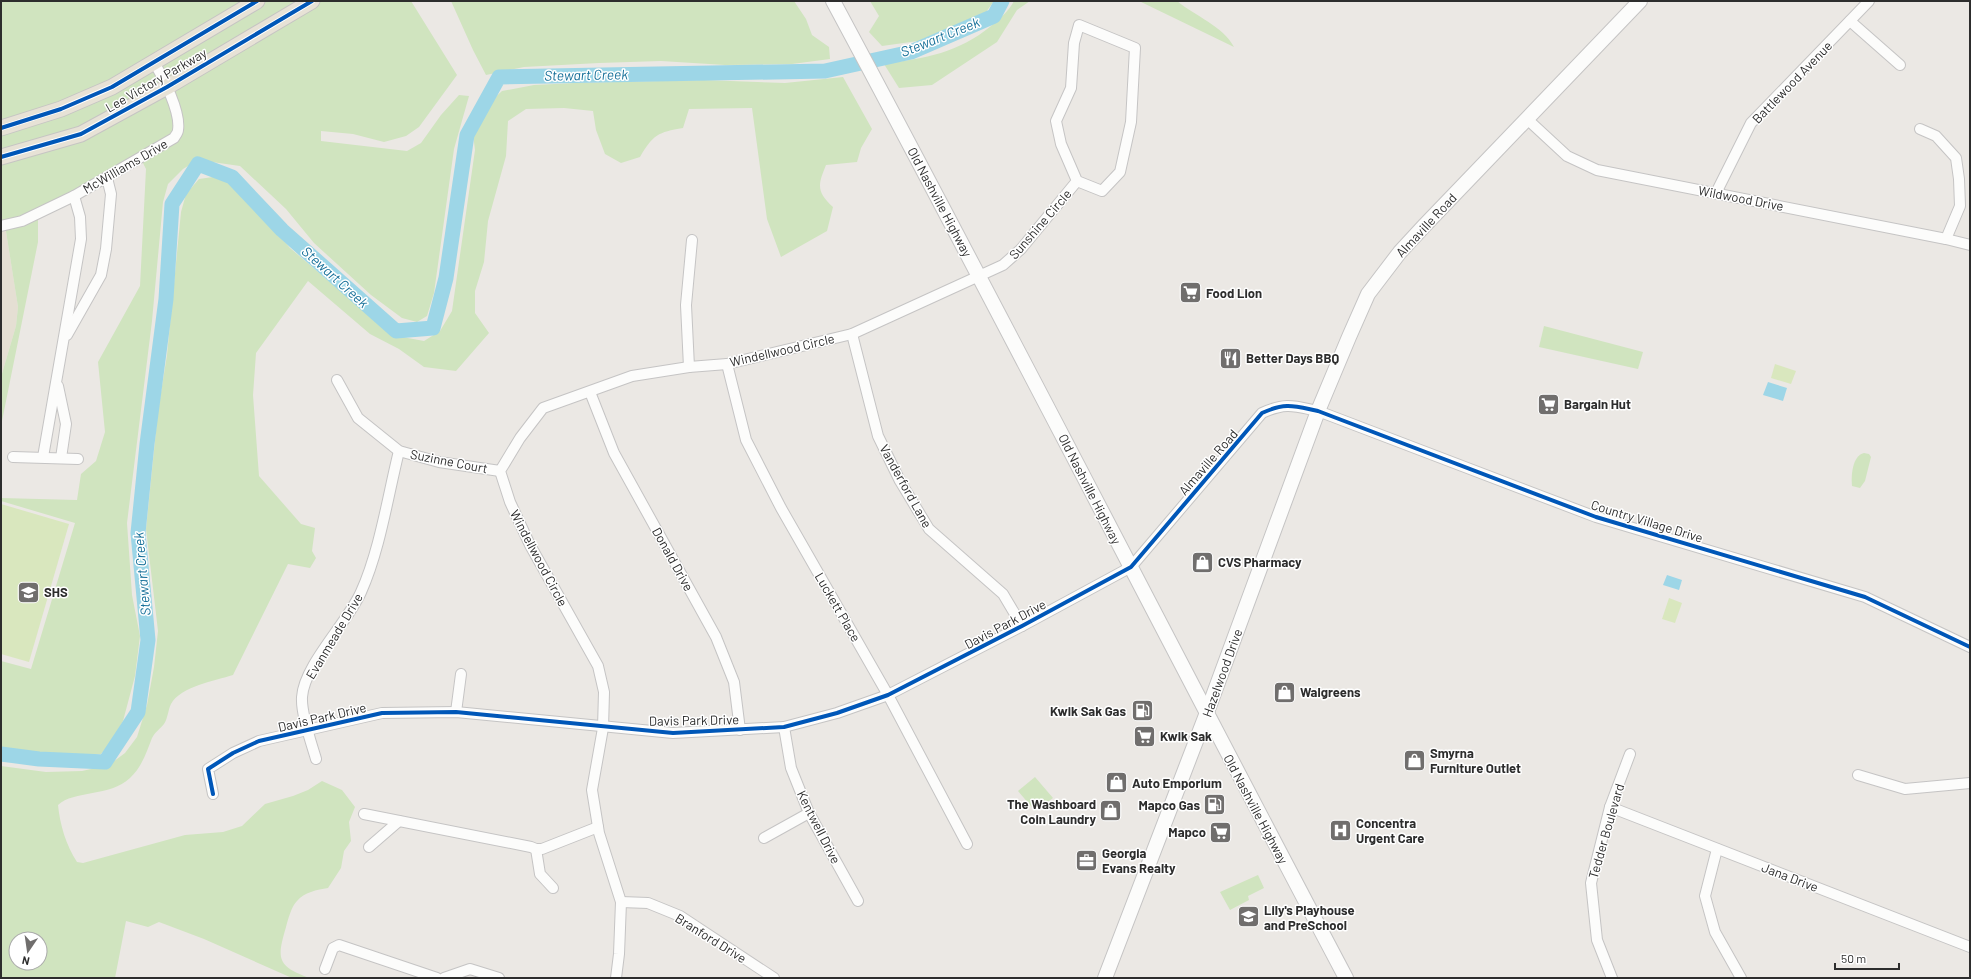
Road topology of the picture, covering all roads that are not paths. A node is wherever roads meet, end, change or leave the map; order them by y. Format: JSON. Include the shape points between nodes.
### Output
{"nodes":[{"id":1,"x":258,"y":1,"type":"edge"},
{"id":2,"x":312,"y":1,"type":"edge"},
{"id":3,"x":833,"y":1,"type":"edge"},
{"id":4,"x":1640,"y":1,"type":"edge"},
{"id":5,"x":1869,"y":1,"type":"edge"},
{"id":6,"x":1850,"y":21,"type":"junction"},
{"id":7,"x":154,"y":62,"type":"junction"},
{"id":8,"x":1900,"y":65,"type":"dead end"},
{"id":9,"x":167,"y":87,"type":"junction"},
{"id":10,"x":1527,"y":119,"type":"junction"},
{"id":11,"x":1,"y":128,"type":"edge"},
{"id":12,"x":1920,"y":129,"type":"dead end"},
{"id":13,"x":1,"y":157,"type":"edge"},
{"id":14,"x":107,"y":178,"type":"junction"},
{"id":15,"x":1077,"y":181,"type":"junction"},
{"id":16,"x":1716,"y":193,"type":"junction"},
{"id":17,"x":74,"y":196,"type":"junction"},
{"id":18,"x":1,"y":226,"type":"edge"},
{"id":19,"x":1946,"y":239,"type":"junction"},
{"id":20,"x":692,"y":240,"type":"dead end"},
{"id":21,"x":1970,"y":245,"type":"edge"},
{"id":22,"x":979,"y":274,"type":"junction"},
{"id":23,"x":852,"y":334,"type":"junction"},
{"id":24,"x":63,"y":342,"type":"junction"},
{"id":25,"x":727,"y":364,"type":"junction"},
{"id":26,"x":689,"y":367,"type":"junction"},
{"id":27,"x":56,"y":380,"type":"junction"},
{"id":28,"x":337,"y":380,"type":"dead end"},
{"id":29,"x":590,"y":392,"type":"junction"},
{"id":30,"x":1318,"y":411,"type":"junction"},
{"id":31,"x":399,"y":451,"type":"junction"},
{"id":32,"x":13,"y":457,"type":"dead end"},
{"id":33,"x":42,"y":457,"type":"junction"},
{"id":34,"x":61,"y":458,"type":"junction"},
{"id":35,"x":78,"y":459,"type":"dead end"},
{"id":36,"x":500,"y":471,"type":"junction"},
{"id":37,"x":1131,"y":567,"type":"junction"},
{"id":38,"x":1022,"y":626,"type":"junction"},
{"id":39,"x":1970,"y":647,"type":"edge"},
{"id":40,"x":461,"y":674,"type":"dead end"},
{"id":41,"x":888,"y":695,"type":"junction"},
{"id":42,"x":456,"y":712,"type":"junction"},
{"id":43,"x":1206,"y":715,"type":"junction"},
{"id":44,"x":784,"y":727,"type":"junction"},
{"id":45,"x":603,"y":728,"type":"junction"},
{"id":46,"x":307,"y":729,"type":"junction"},
{"id":47,"x":740,"y":730,"type":"junction"},
{"id":48,"x":1630,"y":754,"type":"dead end"},
{"id":49,"x":316,"y":759,"type":"dead end"},
{"id":50,"x":1858,"y":775,"type":"dead end"},
{"id":51,"x":1970,"y":783,"type":"edge"},
{"id":52,"x":213,"y":794,"type":"dead end"},
{"id":53,"x":1610,"y":807,"type":"junction"},
{"id":54,"x":809,"y":813,"type":"junction"},
{"id":55,"x":364,"y":814,"type":"dead end"},
{"id":56,"x":399,"y":821,"type":"junction"},
{"id":57,"x":598,"y":826,"type":"junction"},
{"id":58,"x":764,"y":838,"type":"dead end"},
{"id":59,"x":967,"y":844,"type":"dead end"},
{"id":60,"x":369,"y":847,"type":"dead end"},
{"id":61,"x":536,"y":849,"type":"junction"},
{"id":62,"x":1717,"y":849,"type":"junction"},
{"id":63,"x":553,"y":888,"type":"dead end"},
{"id":64,"x":858,"y":901,"type":"dead end"},
{"id":65,"x":621,"y":902,"type":"junction"},
{"id":66,"x":1970,"y":947,"type":"edge"},
{"id":67,"x":326,"y":969,"type":"dead end"},
{"id":68,"x":437,"y":978,"type":"edge"},
{"id":69,"x":444,"y":978,"type":"edge"},
{"id":70,"x":499,"y":978,"type":"edge"},
{"id":71,"x":616,"y":978,"type":"edge"},
{"id":72,"x":774,"y":978,"type":"edge"},
{"id":73,"x":1105,"y":978,"type":"edge"},
{"id":74,"x":1346,"y":978,"type":"edge"},
{"id":75,"x":1612,"y":978,"type":"edge"},
{"id":76,"x":1741,"y":978,"type":"edge"}],
"edges":[{"from":1,"to":7,"type":"main road","name":"Lee Victory Parkway"},
{"from":2,"to":9,"type":"main road","name":"Lee Victory Parkway"},
{"from":3,"to":22,"type":"street","name":"Old Nashville Highway"},
{"from":4,"to":10,"type":"street","name":"Almaville Road"},
{"from":5,"to":6,"type":"street","name":"Battlewood Avenue"},
{"from":6,"to":8,"type":"street"},
{"from":6,"to":16,"type":"street","name":"Battlewood Avenue","via":[[1751,123]]},
{"from":7,"to":9,"type":"street","name":"McWilliams Drive"},
{"from":7,"to":11,"type":"main road","name":"Lee Victory Parkway","via":[[112,87],[61,109]]},
{"from":9,"to":13,"type":"main road","name":"Lee Victory Parkway","via":[[81,134]]},
{"from":9,"to":14,"type":"street","name":"McWilliams Drive","via":[[178,118],[178,131],[174,138]]},
{"from":10,"to":16,"type":"street","name":"Wildwood Drive","via":[[1568,156],[1597,170]]},
{"from":10,"to":30,"type":"street","name":"Almaville Road","via":[[1400,252],[1368,294]]},
{"from":12,"to":19,"type":"street","via":[[1936,136],[1956,158],[1960,206]]},
{"from":14,"to":17,"type":"street","name":"McWilliams Drive"},
{"from":14,"to":24,"type":"street","via":[[110,194],[106,249],[101,275]]},
{"from":15,"to":15,"type":"street","name":"Sunshine Circle","via":[[1102,191],[1120,172],[1131,122],[1135,48],[1079,25],[1074,43],[1071,88],[1056,120],[1061,144]]},
{"from":15,"to":22,"type":"street","name":"Sunshine Circle","via":[[1021,249],[1003,265]]},
{"from":16,"to":19,"type":"street","name":"Wildwood Drive"},
{"from":17,"to":18,"type":"street","name":"McWilliams Drive","via":[[22,221]]},
{"from":17,"to":24,"type":"street","via":[[80,217],[81,239]]},
{"from":19,"to":21,"type":"street","name":"Wildwood Drive"},
{"from":20,"to":26,"type":"street","via":[[686,305]]},
{"from":22,"to":23,"type":"street","name":"Windellwood Circle"},
{"from":22,"to":37,"type":"street","name":"Old Nashville Highway"},
{"from":23,"to":25,"type":"street","name":"Windellwood Circle"},
{"from":23,"to":38,"type":"street","name":"Vanderford Lane","via":[[878,436],[900,481],[929,529],[1003,594]]},
{"from":24,"to":27,"type":"street"},
{"from":25,"to":26,"type":"street","name":"Windellwood Circle"},
{"from":25,"to":41,"type":"street","name":"Luckett Place","via":[[746,440],[781,508]]},
{"from":26,"to":29,"type":"street","name":"Windellwood Circle","via":[[632,376]]},
{"from":27,"to":33,"type":"street"},
{"from":27,"to":34,"type":"street","via":[[66,424]]},
{"from":28,"to":31,"type":"street","name":"Suzinne Court","via":[[358,418]]},
{"from":29,"to":36,"type":"street","name":"Windellwood Circle","via":[[543,408],[520,438]]},
{"from":29,"to":47,"type":"street","name":"Donald Drive","via":[[614,453],[716,637],[734,682]]},
{"from":30,"to":37,"type":"street","name":"Almaville Road","via":[[1278,406],[1262,413]]},
{"from":30,"to":39,"type":"street","name":"Country Village Drive","via":[[1596,517],[1865,597]]},
{"from":30,"to":43,"type":"street","name":"Hazelwood Drive"},
{"from":31,"to":36,"type":"street","name":"Suzinne Court","via":[[438,462]]},
{"from":31,"to":46,"type":"street","name":"Evanmeade Drive","via":[[375,549],[361,592],[309,675],[302,697]]},
{"from":32,"to":33,"type":"street"},
{"from":33,"to":34,"type":"street"},
{"from":34,"to":35,"type":"street"},
{"from":36,"to":45,"type":"street","name":"Windellwood Circle","via":[[510,502],[530,545],[598,666],[604,692]]},
{"from":37,"to":38,"type":"street","name":"Davis Park Drive"},
{"from":37,"to":43,"type":"street","name":"Old Nashville Highway"},
{"from":38,"to":41,"type":"street","name":"Davis Park Drive"},
{"from":40,"to":42,"type":"street"},
{"from":41,"to":44,"type":"street","name":"Davis Park Drive","via":[[837,713]]},
{"from":41,"to":59,"type":"street","name":"Luckett Place"},
{"from":42,"to":45,"type":"street","name":"Davis Park Drive"},
{"from":42,"to":46,"type":"street","name":"Davis Park Drive","via":[[382,713]]},
{"from":43,"to":73,"type":"street","name":"Hazelwood Drive"},
{"from":43,"to":74,"type":"street","name":"Old Nashville Highway"},
{"from":44,"to":47,"type":"street","name":"Davis Park Drive"},
{"from":44,"to":54,"type":"street","name":"Kentwell Drive","via":[[791,768]]},
{"from":45,"to":47,"type":"street","name":"Davis Park Drive","via":[[673,734]]},
{"from":45,"to":57,"type":"street","name":"Windellwood Circle","via":[[592,790]]},
{"from":46,"to":49,"type":"street","name":"Evanmeade Drive"},
{"from":46,"to":52,"type":"street","name":"Davis Park Drive","via":[[259,741],[208,769]]},
{"from":48,"to":53,"type":"street","name":"Tedder Boulevard"},
{"from":50,"to":51,"type":"street","via":[[1905,789]]},
{"from":53,"to":62,"type":"street","name":"Jana Drive"},
{"from":53,"to":75,"type":"street","name":"Tedder Boulevard","via":[[1591,883],[1597,940]]},
{"from":54,"to":58,"type":"street"},
{"from":54,"to":64,"type":"street","name":"Kentwell Drive"},
{"from":55,"to":56,"type":"street"},
{"from":56,"to":60,"type":"street"},
{"from":56,"to":61,"type":"street"},
{"from":57,"to":61,"type":"street","via":[[552,846]]},
{"from":57,"to":65,"type":"street","name":"Windellwood Circle"},
{"from":61,"to":63,"type":"street","via":[[540,874]]},
{"from":62,"to":66,"type":"street","name":"Jana Drive"},
{"from":62,"to":76,"type":"street","via":[[1705,896],[1715,932]]},
{"from":65,"to":71,"type":"street","name":"Windellwood Circle"},
{"from":65,"to":72,"type":"street","name":"Branford Drive","via":[[648,903],[680,916]]},
{"from":67,"to":68,"type":"street","via":[[333,948],[339,945]]},
{"from":69,"to":70,"type":"street","via":[[470,969]]}]}
